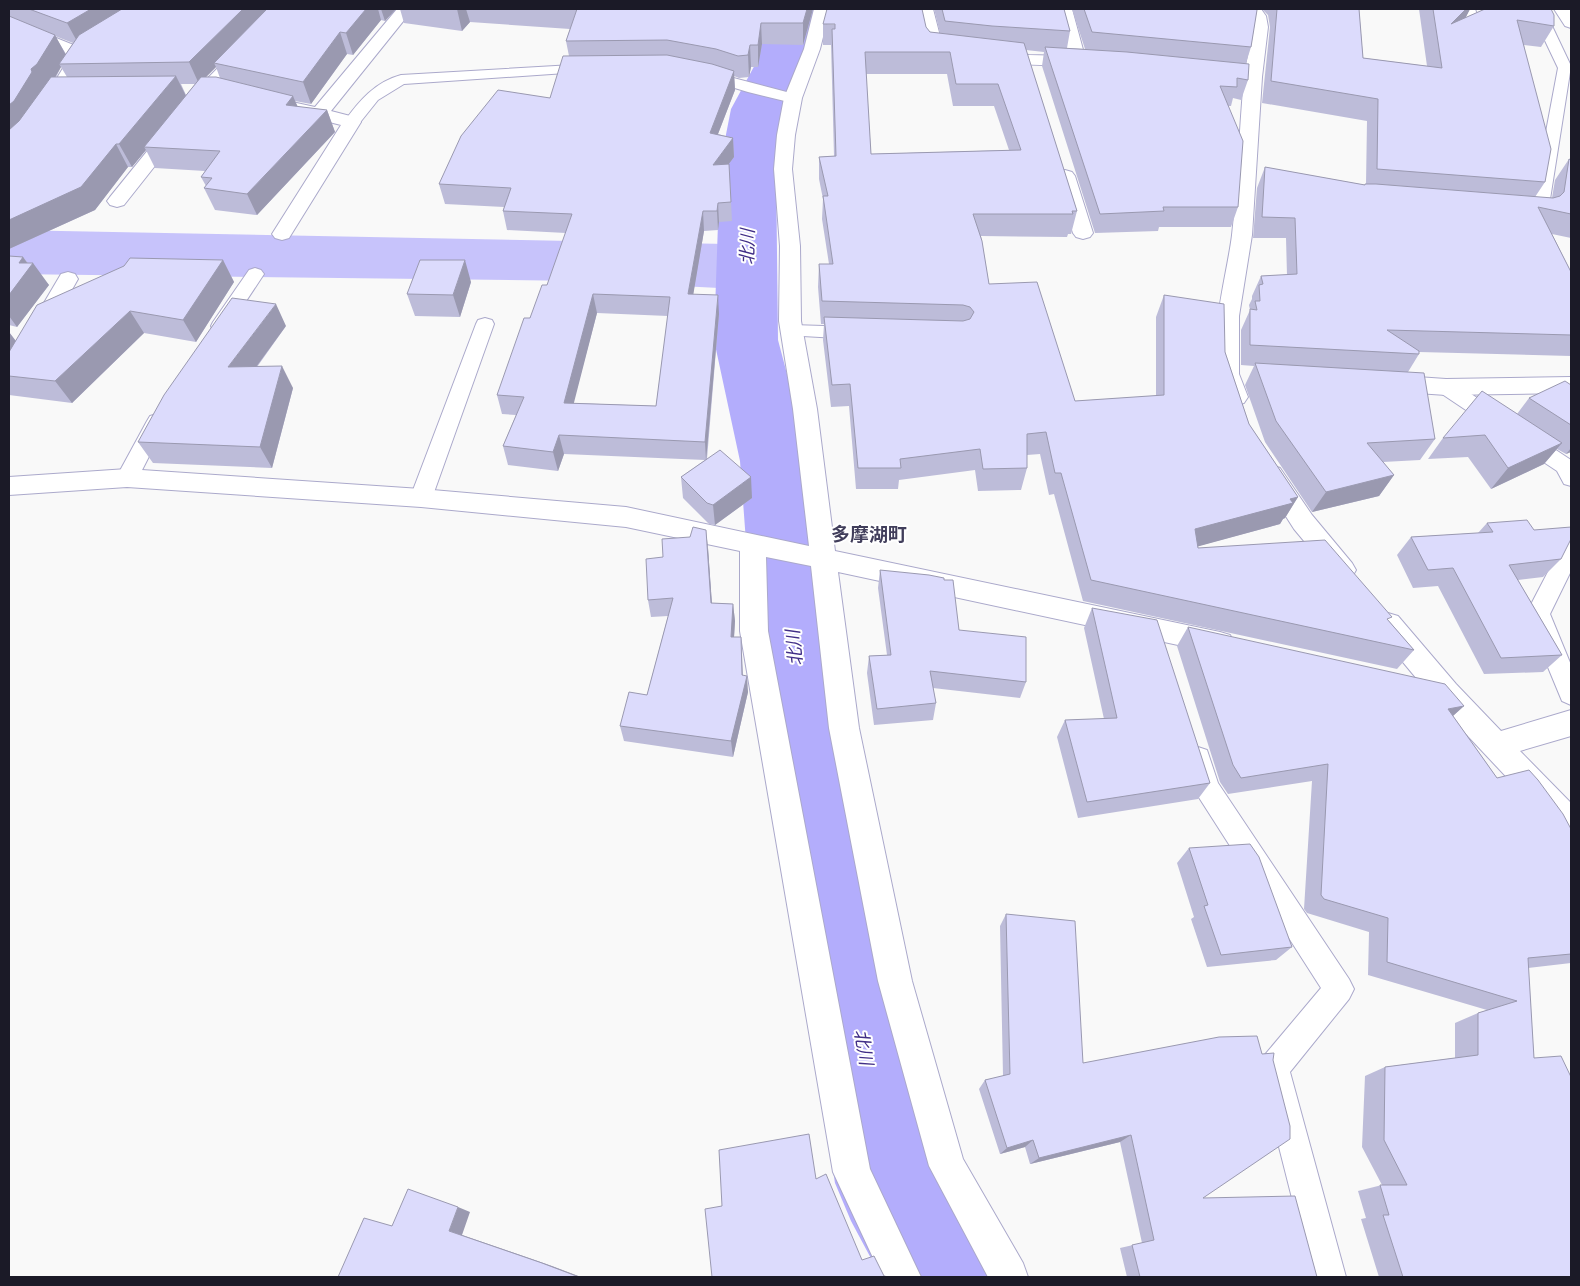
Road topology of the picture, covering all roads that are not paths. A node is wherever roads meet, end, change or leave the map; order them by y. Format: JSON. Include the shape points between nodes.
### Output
{"nodes":[{"id":1,"x":153,"y":9,"type":"edge"},
{"id":2,"x":285,"y":9,"type":"edge"},
{"id":3,"x":405,"y":9,"type":"edge"},
{"id":4,"x":822,"y":9,"type":"edge"},
{"id":5,"x":925,"y":9,"type":"edge"},
{"id":6,"x":1064,"y":9,"type":"edge"},
{"id":7,"x":1468,"y":9,"type":"edge"},
{"id":8,"x":1537,"y":9,"type":"edge"},
{"id":9,"x":1562,"y":9,"type":"edge"},
{"id":10,"x":1256,"y":10,"type":"edge"},
{"id":11,"x":1473,"y":23,"type":"edge"},
{"id":12,"x":1571,"y":23,"type":"edge"},
{"id":13,"x":9,"y":24,"type":"edge"},
{"id":14,"x":80,"y":54,"type":"junction"},
{"id":15,"x":1029,"y":60,"type":"junction"},
{"id":16,"x":1078,"y":61,"type":"junction"},
{"id":17,"x":1097,"y":63,"type":"edge"},
{"id":18,"x":604,"y":68,"type":"edge"},
{"id":19,"x":688,"y":72,"type":"edge"},
{"id":20,"x":1034,"y":78,"type":"edge"},
{"id":21,"x":187,"y":91,"type":"edge"},
{"id":22,"x":205,"y":91,"type":"junction"},
{"id":23,"x":226,"y":91,"type":"edge"},
{"id":24,"x":55,"y":92,"type":"junction"},
{"id":25,"x":74,"y":92,"type":"edge"},
{"id":26,"x":790,"y":98,"type":"junction"},
{"id":27,"x":273,"y":103,"type":"edge"},
{"id":28,"x":319,"y":114,"type":"junction"},
{"id":29,"x":352,"y":122,"type":"junction"},
{"id":30,"x":9,"y":151,"type":"edge"},
{"id":31,"x":1060,"y":160,"type":"edge"},
{"id":32,"x":117,"y":202,"type":"dead end"},
{"id":33,"x":1510,"y":210,"type":"edge"},
{"id":34,"x":1083,"y":233,"type":"dead end"},
{"id":35,"x":282,"y":234,"type":"dead end"},
{"id":36,"x":255,"y":274,"type":"dead end"},
{"id":37,"x":68,"y":279,"type":"dead end"},
{"id":38,"x":485,"y":324,"type":"dead end"},
{"id":39,"x":792,"y":331,"type":"junction"},
{"id":40,"x":870,"y":333,"type":"edge"},
{"id":41,"x":207,"y":345,"type":"edge"},
{"id":42,"x":9,"y":381,"type":"edge"},
{"id":43,"x":1367,"y":382,"type":"edge"},
{"id":44,"x":1571,"y":385,"type":"edge"},
{"id":45,"x":1446,"y":387,"type":"junction"},
{"id":46,"x":165,"y":408,"type":"edge"},
{"id":47,"x":1243,"y":419,"type":"edge"},
{"id":48,"x":1257,"y":453,"type":"edge"},
{"id":49,"x":127,"y":478,"type":"junction"},
{"id":50,"x":1571,"y":478,"type":"edge"},
{"id":51,"x":9,"y":486,"type":"edge"},
{"id":52,"x":421,"y":498,"type":"junction"},
{"id":53,"x":753,"y":546,"type":"junction"},
{"id":54,"x":1571,"y":549,"type":"edge"},
{"id":55,"x":822,"y":558,"type":"junction"},
{"id":56,"x":1158,"y":629,"type":"junction"},
{"id":57,"x":1245,"y":648,"type":"edge"},
{"id":58,"x":1167,"y":657,"type":"edge"},
{"id":59,"x":1408,"y":685,"type":"edge"},
{"id":60,"x":1446,"y":693,"type":"junction"},
{"id":61,"x":1571,"y":694,"type":"edge"},
{"id":62,"x":1571,"y":723,"type":"edge"},
{"id":63,"x":1190,"y":732,"type":"edge"},
{"id":64,"x":1496,"y":745,"type":"junction"},
{"id":65,"x":1571,"y":824,"type":"edge"},
{"id":66,"x":902,"y":1277,"type":"edge"},
{"id":67,"x":1009,"y":1277,"type":"edge"},
{"id":68,"x":1330,"y":1277,"type":"edge"}],
"edges":[{"from":1,"to":14,"type":"street"},
{"from":2,"to":22,"type":"street"},
{"from":3,"to":28,"type":"street"},
{"from":4,"to":26,"type":"street","via":[[812,49]]},
{"from":5,"to":15,"type":"street","via":[[934,48]]},
{"from":6,"to":16,"type":"street"},
{"from":7,"to":11,"type":"lane"},
{"from":8,"to":33,"type":"lane","via":[[1565,68],[1539,212]]},
{"from":9,"to":12,"type":"street"},
{"from":10,"to":47,"type":"street","via":[[1260,27],[1243,76],[1254,180],[1228,316]]},
{"from":13,"to":14,"type":"street"},
{"from":14,"to":24,"type":"street"},
{"from":15,"to":16,"type":"street"},
{"from":15,"to":20,"type":"street"},
{"from":16,"to":17,"type":"street"},
{"from":18,"to":29,"type":"lane","via":[[402,80],[381,88]]},
{"from":19,"to":26,"type":"lane"},
{"from":21,"to":22,"type":"street"},
{"from":22,"to":23,"type":"street"},
{"from":22,"to":32,"type":"street"},
{"from":24,"to":25,"type":"street"},
{"from":24,"to":30,"type":"street","via":[[36,127]]},
{"from":26,"to":39,"type":"street","via":[[783,169],[790,246]]},
{"from":27,"to":28,"type":"street"},
{"from":28,"to":29,"type":"street"},
{"from":29,"to":35,"type":"street"},
{"from":31,"to":34,"type":"street"},
{"from":36,"to":41,"type":"lane"},
{"from":37,"to":42,"type":"street"},
{"from":38,"to":52,"type":"lane"},
{"from":39,"to":40,"type":"lane"},
{"from":39,"to":55,"type":"street","via":[[805,409]]},
{"from":43,"to":45,"type":"street"},
{"from":44,"to":45,"type":"street"},
{"from":45,"to":50,"type":"lane","via":[[1565,466]]},
{"from":46,"to":49,"type":"lane"},
{"from":48,"to":60,"type":"street","via":[[1303,522]]},
{"from":49,"to":51,"type":"street"},
{"from":49,"to":52,"type":"street"},
{"from":52,"to":53,"type":"street","via":[[626,517]]},
{"from":53,"to":55,"type":"street"},
{"from":53,"to":66,"type":"street","via":[[754,631],[852,1172]]},
{"from":54,"to":61,"type":"lane","via":[[1538,614]]},
{"from":55,"to":56,"type":"street"},
{"from":55,"to":67,"type":"street","via":[[844,728],[895,980],[947,1166]]},
{"from":56,"to":57,"type":"street"},
{"from":56,"to":58,"type":"lane"},
{"from":59,"to":60,"type":"street"},
{"from":60,"to":64,"type":"street"},
{"from":62,"to":64,"type":"street"},
{"from":63,"to":68,"type":"lane","via":[[1207,788],[1339,988],[1274,1068]]},
{"from":64,"to":65,"type":"street"}]}
